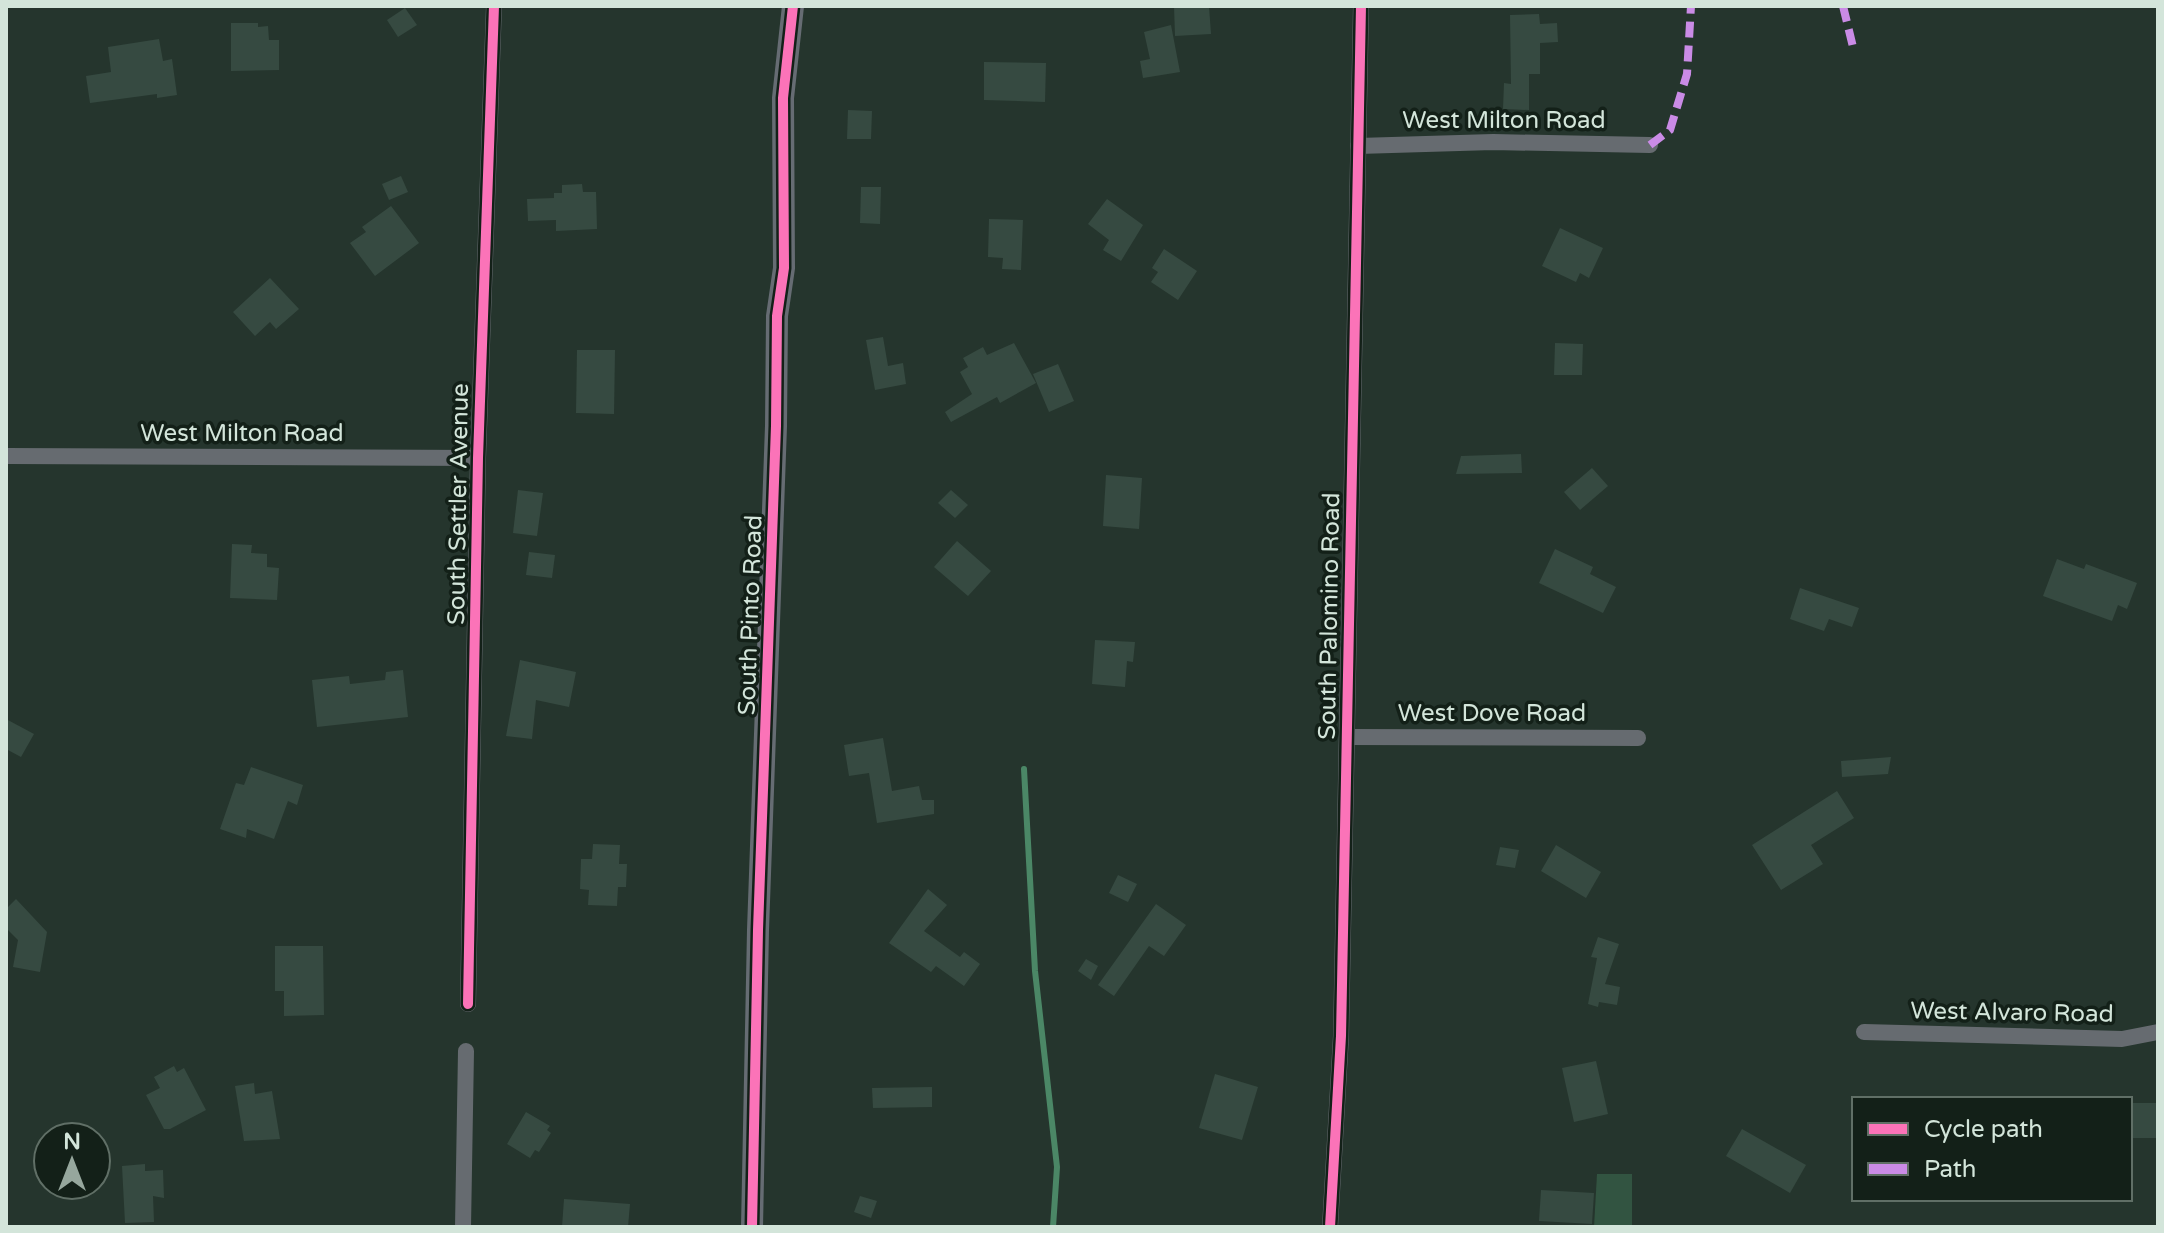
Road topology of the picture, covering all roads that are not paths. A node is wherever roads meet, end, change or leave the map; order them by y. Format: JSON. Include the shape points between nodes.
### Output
{"nodes":[{"id":1,"x":494,"y":6,"type":"edge"},
{"id":2,"x":793,"y":6,"type":"edge"},
{"id":3,"x":1361,"y":6,"type":"edge"},
{"id":4,"x":1650,"y":145,"type":"dead end"},
{"id":5,"x":1358,"y":146,"type":"junction"},
{"id":6,"x":6,"y":456,"type":"edge"},
{"id":7,"x":478,"y":458,"type":"junction"},
{"id":8,"x":1347,"y":737,"type":"junction"},
{"id":9,"x":1638,"y":738,"type":"dead end"},
{"id":10,"x":468,"y":1004,"type":"dead end"},
{"id":11,"x":1864,"y":1032,"type":"dead end"},
{"id":12,"x":2158,"y":1032,"type":"edge"},
{"id":13,"x":466,"y":1051,"type":"dead end"},
{"id":14,"x":463,"y":1227,"type":"edge"},
{"id":15,"x":752,"y":1227,"type":"edge"},
{"id":16,"x":1330,"y":1227,"type":"edge"}],
"edges":[{"from":1,"to":7,"type":"street","name":"South Settler Avenue"},
{"from":2,"to":15,"type":"street","name":"South Pinto Road","via":[[783,98],[784,268],[777,316]]},
{"from":3,"to":5,"type":"street","name":"South Palomino Road"},
{"from":4,"to":5,"type":"street","name":"West Milton Road"},
{"from":5,"to":8,"type":"street","name":"South Palomino Road"},
{"from":6,"to":7,"type":"street","name":"West Milton Road"},
{"from":7,"to":10,"type":"street","name":"South Settler Avenue"},
{"from":8,"to":9,"type":"street","name":"West Dove Road"},
{"from":8,"to":16,"type":"street","name":"South Palomino Road","via":[[1341,1036]]},
{"from":11,"to":12,"type":"street","name":"West Alvaro Road","via":[[2122,1039]]},
{"from":13,"to":14,"type":"street"}]}
